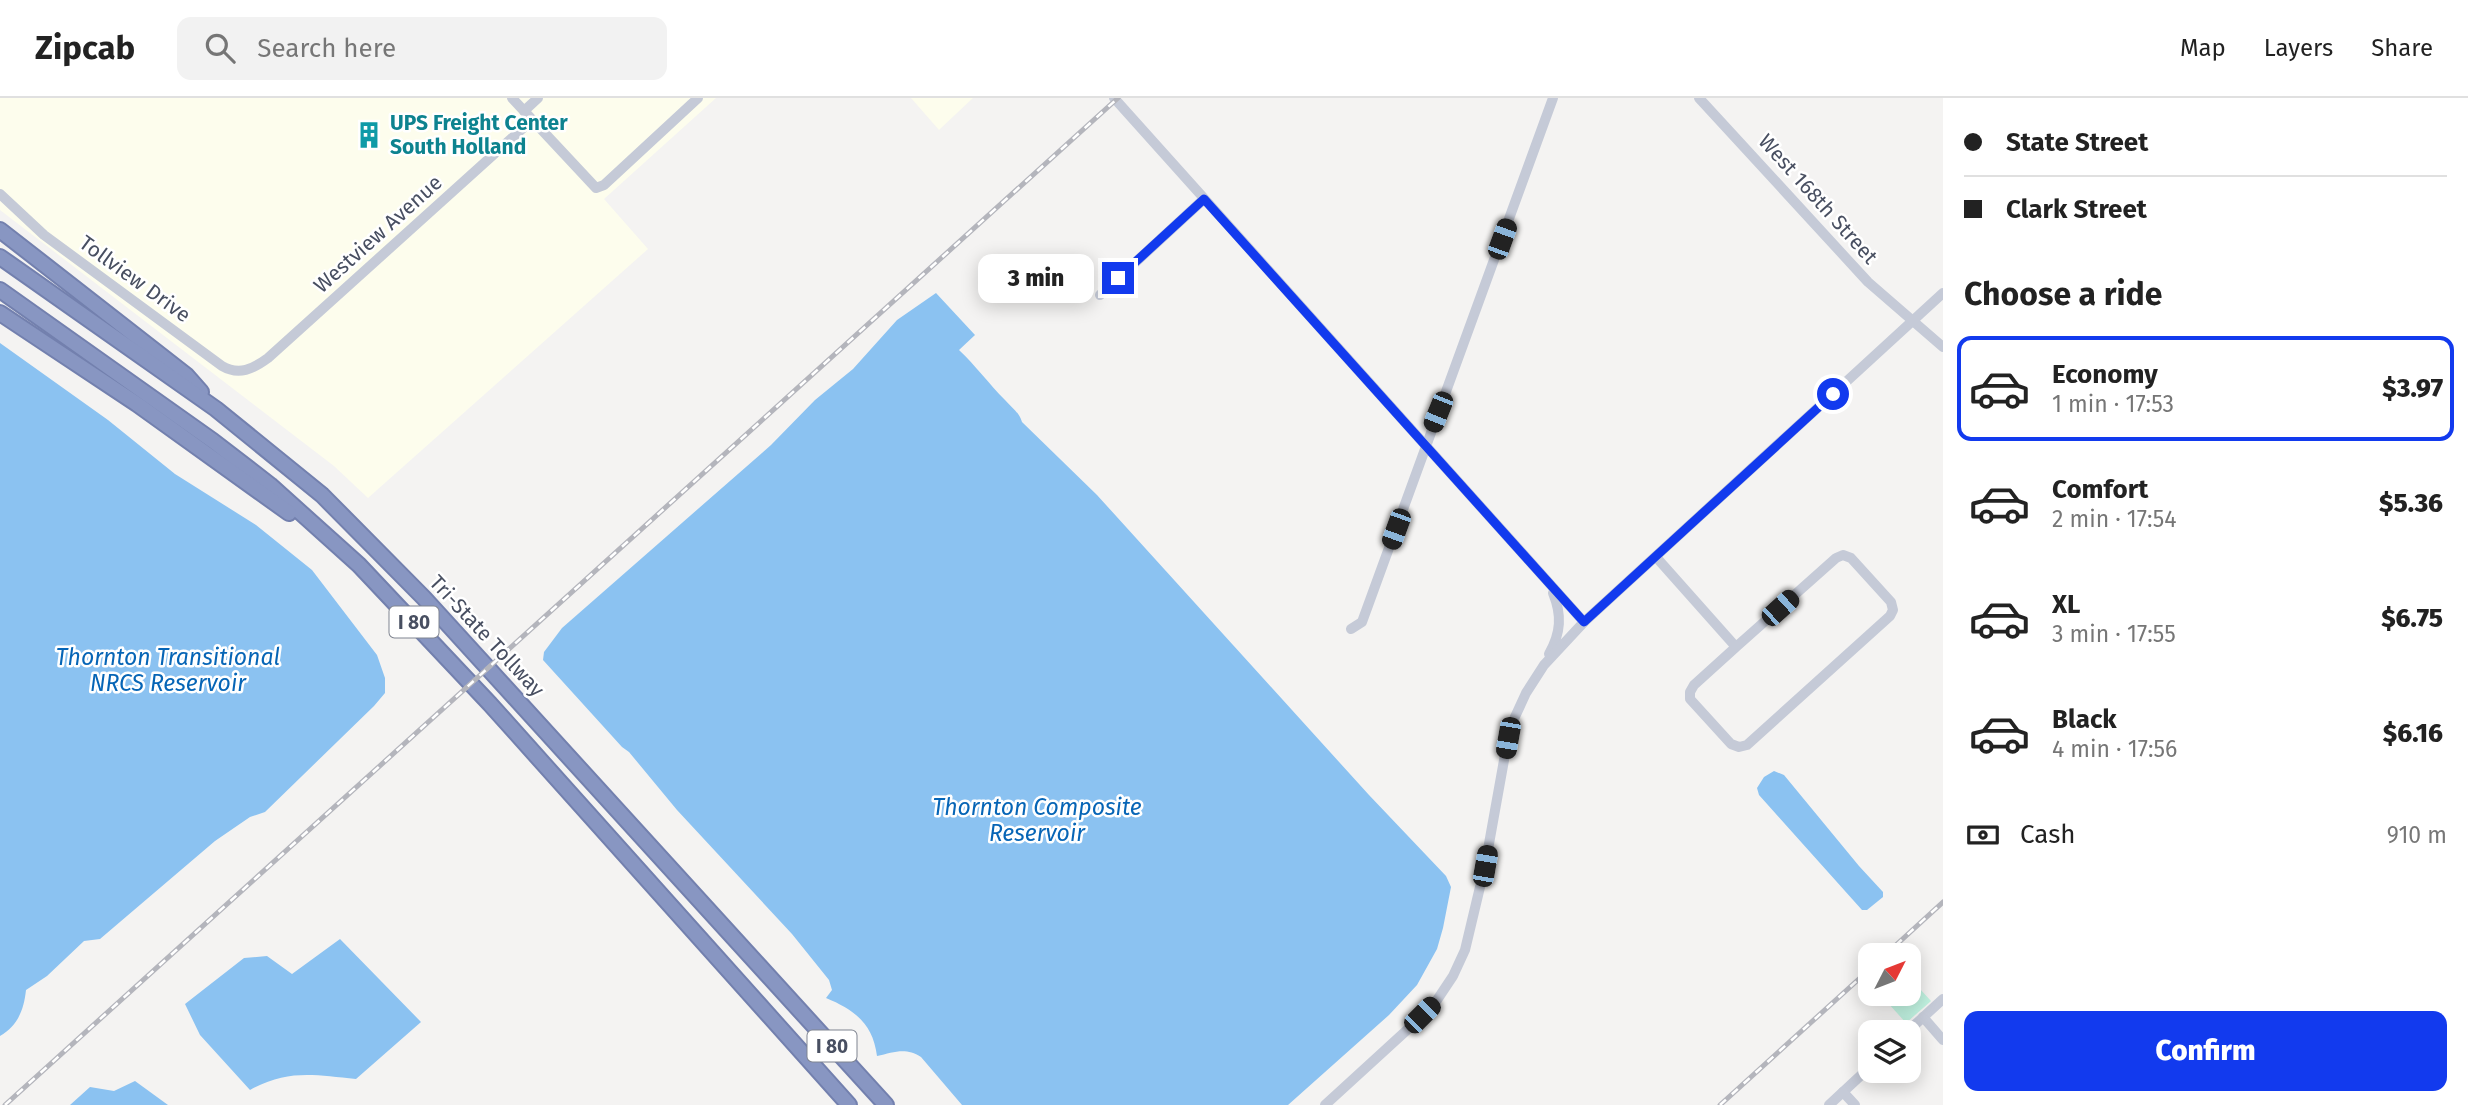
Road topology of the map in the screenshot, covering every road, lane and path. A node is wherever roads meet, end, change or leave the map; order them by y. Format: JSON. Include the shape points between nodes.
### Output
{"nodes":[{"id":1,"x":512,"y":98,"type":"edge"},
{"id":2,"x":538,"y":98,"type":"edge"},
{"id":3,"x":698,"y":98,"type":"edge"},
{"id":4,"x":1114,"y":98,"type":"edge"},
{"id":5,"x":1553,"y":98,"type":"edge"},
{"id":6,"x":1699,"y":98,"type":"edge"},
{"id":7,"x":524,"y":111,"type":"junction"},
{"id":8,"x":532,"y":120,"type":"junction"},
{"id":9,"x":4,"y":198,"type":"edge"},
{"id":10,"x":1204,"y":199,"type":"junction"},
{"id":11,"x":0,"y":230,"type":"edge"},
{"id":12,"x":0,"y":257,"type":"edge"},
{"id":13,"x":0,"y":290,"type":"edge"},
{"id":14,"x":1943,"y":293,"type":"edge"},
{"id":15,"x":1100,"y":295,"type":"dead end"},
{"id":16,"x":0,"y":315,"type":"edge"},
{"id":17,"x":1913,"y":321,"type":"junction"},
{"id":18,"x":1943,"y":348,"type":"edge"},
{"id":19,"x":246,"y":371,"type":"joint"},
{"id":20,"x":216,"y":409,"type":"junction"},
{"id":21,"x":1425,"y":445,"type":"junction"},
{"id":22,"x":1656,"y":557,"type":"junction"},
{"id":23,"x":359,"y":565,"type":"junction"},
{"id":24,"x":1550,"y":584,"type":"junction"},
{"id":25,"x":1584,"y":622,"type":"junction"},
{"id":26,"x":1351,"y":629,"type":"dead end"},
{"id":27,"x":1736,"y":647,"type":"junction"},
{"id":28,"x":1544,"y":665,"type":"junction"},
{"id":29,"x":1943,"y":999,"type":"edge"},
{"id":30,"x":1923,"y":1017,"type":"junction"},
{"id":31,"x":1920,"y":1020,"type":"edge"},
{"id":32,"x":1943,"y":1040,"type":"edge"},
{"id":33,"x":1858,"y":1078,"type":"edge"},
{"id":34,"x":1843,"y":1092,"type":"junction"},
{"id":35,"x":849,"y":1105,"type":"edge"},
{"id":36,"x":886,"y":1105,"type":"edge"},
{"id":37,"x":1325,"y":1105,"type":"edge"},
{"id":38,"x":1829,"y":1105,"type":"edge"},
{"id":39,"x":1855,"y":1105,"type":"edge"}],
"edges":[{"from":1,"to":7,"type":"street"},
{"from":2,"to":7,"type":"street"},
{"from":3,"to":8,"type":"street","via":[[596,188]]},
{"from":4,"to":10,"type":"street"},
{"from":5,"to":21,"type":"street"},
{"from":6,"to":17,"type":"street","name":"West 168th Street","via":[[1868,282]]},
{"from":7,"to":8,"type":"street"},
{"from":8,"to":19,"type":"street","name":"Westview Avenue","via":[[268,358]]},
{"from":9,"to":19,"type":"street","name":"Tollview Drive","via":[[44,236],[222,366]]},
{"from":10,"to":15,"type":"street"},
{"from":10,"to":21,"type":"street"},
{"from":11,"to":20,"type":"highway","via":[[186,375]]},
{"from":12,"to":20,"type":"highway","name":"Tri-State Tollway","number":"I 80"},
{"from":13,"to":23,"type":"highway","name":"Tri-State Tollway","number":"I 80","via":[[213,441]]},
{"from":14,"to":17,"type":"street"},
{"from":16,"to":23,"type":"highway","via":[[138,404]]},
{"from":17,"to":18,"type":"street","name":"West 168th Street"},
{"from":17,"to":22,"type":"street"},
{"from":20,"to":36,"type":"highway","name":"Tri-State Tollway","number":"I 80","via":[[322,495],[381,553]]},
{"from":21,"to":24,"type":"street"},
{"from":21,"to":26,"type":"street","via":[[1362,622]]},
{"from":22,"to":25,"type":"street"},
{"from":22,"to":27,"type":"street"},
{"from":23,"to":35,"type":"highway","name":"Tri-State Tollway","number":"I 80","via":[[490,704]]},
{"from":24,"to":25,"type":"street"},
{"from":24,"to":28,"type":"street","via":[[1560,614],[1559,632]]},
{"from":25,"to":28,"type":"street"},
{"from":27,"to":27,"type":"street","via":[[1694,685],[1690,699],[1739,747],[1747,745],[1890,616],[1891,602],[1843,555]]},
{"from":28,"to":37,"type":"street","via":[[1526,693],[1508,738],[1482,878],[1465,950],[1453,976],[1415,1023]]},
{"from":29,"to":30,"type":"street"},
{"from":30,"to":31,"type":"street"},
{"from":30,"to":32,"type":"street"},
{"from":33,"to":34,"type":"street"},
{"from":34,"to":38,"type":"street"},
{"from":34,"to":39,"type":"street"}]}
